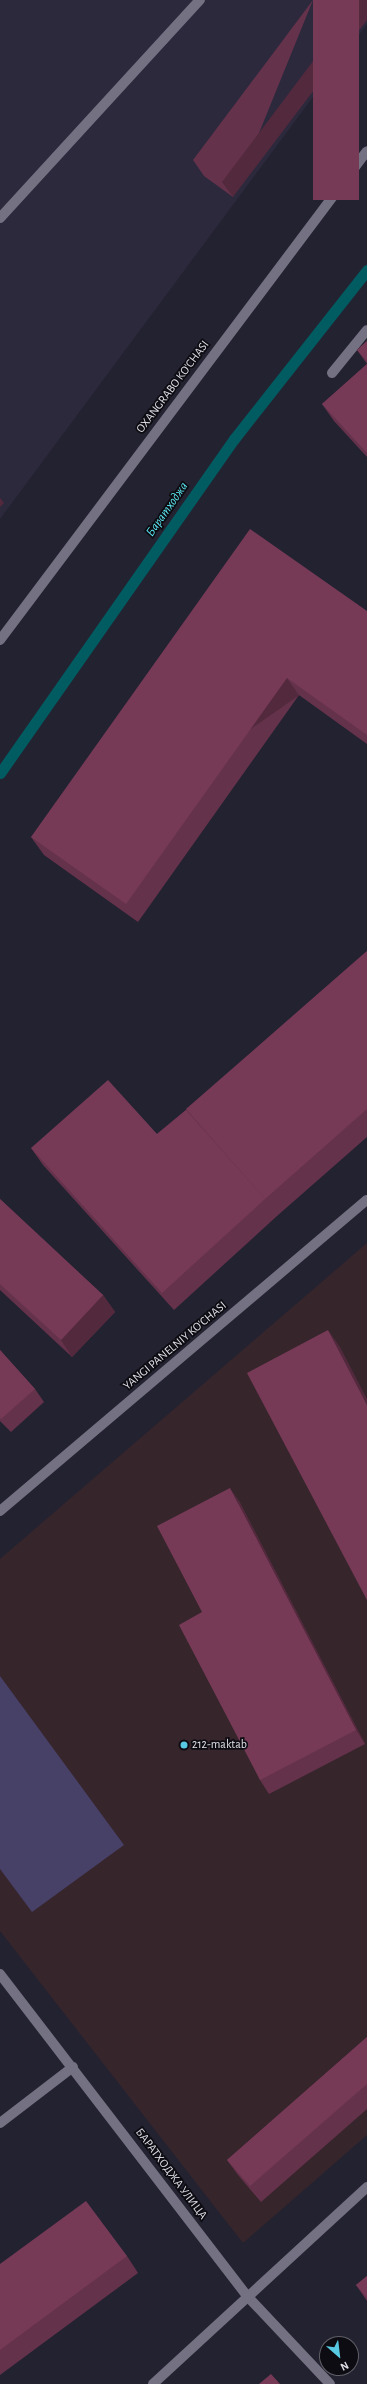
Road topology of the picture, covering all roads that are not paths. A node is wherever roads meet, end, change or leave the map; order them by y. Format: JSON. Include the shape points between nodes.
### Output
{"nodes":[{"id":1,"x":200,"y":0,"type":"edge"},
{"id":2,"x":367,"y":151,"type":"edge"},
{"id":3,"x":0,"y":218,"type":"edge"},
{"id":4,"x":367,"y":330,"type":"edge"},
{"id":5,"x":332,"y":373,"type":"dead end"},
{"id":6,"x":0,"y":640,"type":"edge"},
{"id":7,"x":367,"y":1200,"type":"edge"},
{"id":8,"x":0,"y":1511,"type":"edge"},
{"id":9,"x":0,"y":1974,"type":"edge"},
{"id":10,"x":73,"y":2067,"type":"junction"},
{"id":11,"x":0,"y":2123,"type":"edge"},
{"id":12,"x":367,"y":2187,"type":"edge"},
{"id":13,"x":249,"y":2298,"type":"junction"},
{"id":14,"x":153,"y":2384,"type":"edge"},
{"id":15,"x":330,"y":2384,"type":"edge"}],
"edges":[{"from":1,"to":3,"type":"street"},
{"from":2,"to":6,"type":"street","name":"OXANGRABO KO'CHASI"},
{"from":4,"to":5,"type":"street"},
{"from":7,"to":8,"type":"street","name":"YANGI PANELNIY KO'CHASI"},
{"from":9,"to":10,"type":"street","name":"БАРАТХОДЖА УЛИЦА"},
{"from":10,"to":11,"type":"street"},
{"from":10,"to":13,"type":"street","name":"БАРАТХОДЖА УЛИЦА"},
{"from":12,"to":13,"type":"street"},
{"from":13,"to":14,"type":"street"},
{"from":13,"to":15,"type":"street","name":"БАРАТХОДЖА УЛИЦА"}]}
